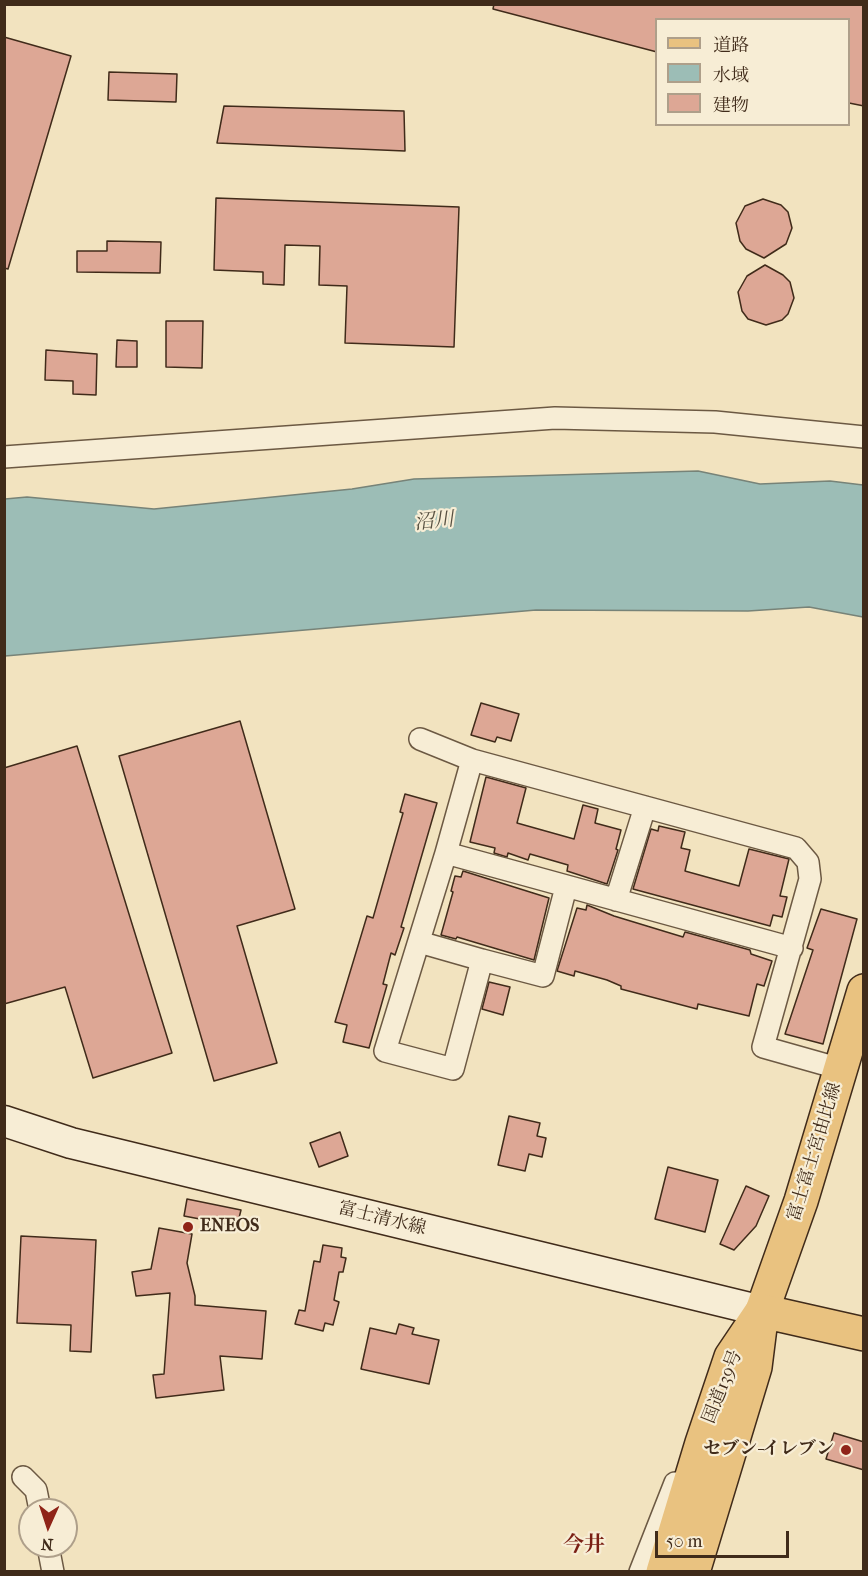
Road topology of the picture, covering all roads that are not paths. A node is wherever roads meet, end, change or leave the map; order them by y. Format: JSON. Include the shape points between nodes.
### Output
{"nodes":[{"id":1,"x":864,"y":437,"type":"edge"},
{"id":2,"x":4,"y":457,"type":"edge"},
{"id":3,"x":420,"y":739,"type":"dead end"},
{"id":4,"x":472,"y":760,"type":"junction"},
{"id":5,"x":645,"y":807,"type":"junction"},
{"id":6,"x":446,"y":854,"type":"junction"},
{"id":7,"x":566,"y":887,"type":"junction"},
{"id":8,"x":616,"y":900,"type":"junction"},
{"id":9,"x":418,"y":942,"type":"junction"},
{"id":10,"x":792,"y":948,"type":"junction"},
{"id":11,"x":482,"y":960,"type":"junction"},
{"id":12,"x":864,"y":991,"type":"edge"},
{"id":13,"x":841,"y":1069,"type":"junction"},
{"id":14,"x":4,"y":1121,"type":"edge"},
{"id":15,"x":762,"y":1311,"type":"junction"},
{"id":16,"x":864,"y":1334,"type":"edge"},
{"id":17,"x":702,"y":1443,"type":"junction"},
{"id":18,"x":23,"y":1477,"type":"dead end"},
{"id":19,"x":38,"y":1498,"type":"edge"},
{"id":20,"x":640,"y":1572,"type":"edge"},
{"id":21,"x":663,"y":1572,"type":"edge"},
{"id":22,"x":693,"y":1572,"type":"edge"}],
"edges":[{"from":1,"to":2,"type":"street","via":[[715,422],[555,418]]},
{"from":3,"to":4,"type":"street"},
{"from":4,"to":5,"type":"street"},
{"from":4,"to":6,"type":"street"},
{"from":5,"to":8,"type":"street"},
{"from":5,"to":10,"type":"street","via":[[795,848],[808,862],[810,879]]},
{"from":6,"to":7,"type":"street"},
{"from":6,"to":9,"type":"street"},
{"from":7,"to":8,"type":"street"},
{"from":7,"to":11,"type":"street","via":[[543,976]]},
{"from":8,"to":10,"type":"street"},
{"from":9,"to":11,"type":"street"},
{"from":9,"to":11,"type":"street","via":[[385,1051],[453,1069]]},
{"from":10,"to":13,"type":"street","via":[[763,1047]]},
{"from":12,"to":13,"type":"main road","name":"富士富士宮由比線"},
{"from":13,"to":15,"type":"main road","name":"富士富士宮由比線"},
{"from":14,"to":15,"type":"main road","name":"富士清水線","via":[[71,1143]]},
{"from":15,"to":16,"type":"main road"},
{"from":15,"to":17,"type":"main road","name":"国道139号","via":[[731,1357]]},
{"from":15,"to":22,"type":"main road","name":"国道139号","via":[[755,1367]]},
{"from":17,"to":20,"type":"street","via":[[678,1475]]},
{"from":17,"to":21,"type":"main road","name":"国道139号"},
{"from":18,"to":19,"type":"street","via":[[36,1490]]}]}
